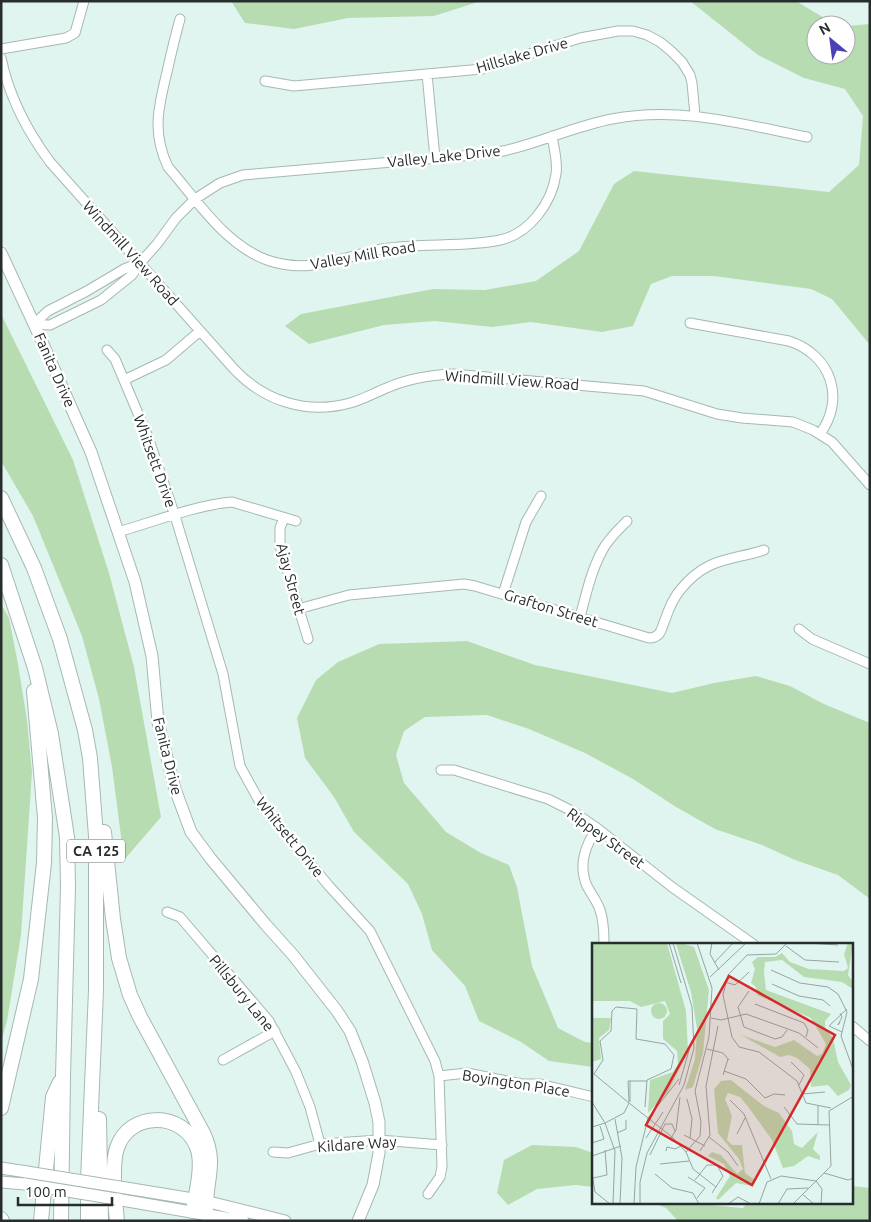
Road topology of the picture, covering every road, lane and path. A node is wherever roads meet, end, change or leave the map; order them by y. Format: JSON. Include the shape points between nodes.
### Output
{"nodes":[{"id":1,"x":84,"y":1,"type":"edge"},
{"id":2,"x":180,"y":19,"type":"dead end"},
{"id":3,"x":1,"y":49,"type":"edge"},
{"id":4,"x":1,"y":58,"type":"edge"},
{"id":5,"x":427,"y":74,"type":"junction"},
{"id":6,"x":265,"y":82,"type":"dead end"},
{"id":7,"x":695,"y":115,"type":"junction"},
{"id":8,"x":552,"y":136,"type":"junction"},
{"id":9,"x":807,"y":137,"type":"dead end"},
{"id":10,"x":435,"y":158,"type":"junction"},
{"id":11,"x":195,"y":199,"type":"junction"},
{"id":12,"x":1,"y":254,"type":"edge"},
{"id":13,"x":140,"y":263,"type":"junction"},
{"id":14,"x":690,"y":323,"type":"dead end"},
{"id":15,"x":34,"y":324,"type":"junction"},
{"id":16,"x":200,"y":331,"type":"junction"},
{"id":17,"x":107,"y":350,"type":"dead end"},
{"id":18,"x":124,"y":380,"type":"junction"},
{"id":19,"x":820,"y":434,"type":"junction"},
{"id":20,"x":869,"y":483,"type":"edge"},
{"id":21,"x":542,"y":496,"type":"dead end"},
{"id":22,"x":1,"y":498,"type":"edge"},
{"id":23,"x":175,"y":516,"type":"junction"},
{"id":24,"x":284,"y":518,"type":"junction"},
{"id":25,"x":296,"y":521,"type":"dead end"},
{"id":26,"x":627,"y":521,"type":"dead end"},
{"id":27,"x":118,"y":532,"type":"junction"},
{"id":28,"x":764,"y":550,"type":"dead end"},
{"id":29,"x":1,"y":565,"type":"edge"},
{"id":30,"x":503,"y":594,"type":"junction"},
{"id":31,"x":298,"y":609,"type":"junction"},
{"id":32,"x":580,"y":617,"type":"junction"},
{"id":33,"x":799,"y":629,"type":"dead end"},
{"id":34,"x":308,"y":639,"type":"dead end"},
{"id":35,"x":870,"y":664,"type":"edge"},
{"id":36,"x":35,"y":668,"type":"junction"},
{"id":37,"x":90,"y":758,"type":"junction"},
{"id":38,"x":441,"y":770,"type":"dead end"},
{"id":39,"x":597,"y":828,"type":"junction"},
{"id":40,"x":167,"y":912,"type":"dead end"},
{"id":41,"x":604,"y":943,"type":"edge"},
{"id":42,"x":752,"y":943,"type":"edge"},
{"id":43,"x":95,"y":1008,"type":"junction"},
{"id":44,"x":854,"y":1028,"type":"edge"},
{"id":45,"x":275,"y":1031,"type":"junction"},
{"id":46,"x":870,"y":1041,"type":"edge"},
{"id":47,"x":223,"y":1060,"type":"dead end"},
{"id":48,"x":439,"y":1076,"type":"junction"},
{"id":49,"x":63,"y":1077,"type":"junction"},
{"id":50,"x":592,"y":1097,"type":"edge"},
{"id":51,"x":1,"y":1108,"type":"edge"},
{"id":52,"x":379,"y":1140,"type":"junction"},
{"id":53,"x":320,"y":1144,"type":"junction"},
{"id":54,"x":442,"y":1145,"type":"junction"},
{"id":55,"x":272,"y":1152,"type":"dead end"},
{"id":56,"x":1,"y":1168,"type":"edge"},
{"id":57,"x":1,"y":1182,"type":"edge"},
{"id":58,"x":428,"y":1194,"type":"dead end"},
{"id":59,"x":200,"y":1206,"type":"junction"},
{"id":60,"x":41,"y":1221,"type":"edge"},
{"id":61,"x":61,"y":1221,"type":"edge"},
{"id":62,"x":88,"y":1221,"type":"edge"},
{"id":63,"x":101,"y":1221,"type":"edge"},
{"id":64,"x":117,"y":1221,"type":"edge"},
{"id":65,"x":243,"y":1221,"type":"edge"},
{"id":66,"x":285,"y":1221,"type":"edge"},
{"id":67,"x":358,"y":1221,"type":"edge"}],
"edges":[{"from":1,"to":3,"type":"street","via":[[75,32],[66,38]]},
{"from":2,"to":11,"type":"street","name":"Valley Mill Road","via":[[158,109],[157,128],[160,148],[168,167]]},
{"from":4,"to":13,"type":"street","name":"Windmill View Road","via":[[18,109],[41,149]]},
{"from":5,"to":6,"type":"street","name":"Hillslake Drive","via":[[294,86]]},
{"from":5,"to":7,"type":"street","name":"Hillslake Drive","via":[[482,69],[580,38],[618,31],[640,32],[666,46],[686,69],[692,83]]},
{"from":5,"to":10,"type":"street"},
{"from":7,"to":8,"type":"street","name":"Valley Lake Drive","via":[[625,116]]},
{"from":7,"to":9,"type":"street","name":"Valley Lake Drive"},
{"from":8,"to":10,"type":"street","name":"Valley Lake Drive","via":[[503,151]]},
{"from":8,"to":11,"type":"street","name":"Valley Mill Road","via":[[556,174],[549,197],[530,222],[501,240],[420,244],[382,249],[325,264],[290,265],[265,259],[239,245]]},
{"from":10,"to":11,"type":"street","name":"Valley Lake Drive","via":[[250,174],[220,183]]},
{"from":11,"to":13,"type":"street","name":"Valley Lake Drive"},
{"from":12,"to":15,"type":"main road","name":"Fanita Drive"},
{"from":13,"to":15,"type":"street","name":"Valley Lake Drive","via":[[48,311]]},
{"from":13,"to":15,"type":"street","name":"Valley Lake Drive","via":[[132,275],[101,300],[50,325]]},
{"from":13,"to":16,"type":"street","name":"Windmill View Road"},
{"from":14,"to":19,"type":"street","via":[[789,341],[815,355],[828,373],[833,393],[831,415]]},
{"from":15,"to":27,"type":"main road","name":"Fanita Drive","via":[[90,452]]},
{"from":16,"to":18,"type":"street","via":[[166,360]]},
{"from":16,"to":19,"type":"street","name":"Windmill View Road","via":[[248,383],[274,398],[303,406],[342,405],[408,380],[453,374],[644,391],[717,414],[786,421]]},
{"from":17,"to":18,"type":"street","name":"Whitsett Drive","via":[[115,359]]},
{"from":18,"to":23,"type":"street","name":"Whitsett Drive"},
{"from":19,"to":20,"type":"street","name":"Windmill View Road","via":[[832,442]]},
{"from":21,"to":30,"type":"street","via":[[526,522]]},
{"from":22,"to":37,"type":"highway","number":"CA 125","via":[[34,568],[60,639]]},
{"from":23,"to":24,"type":"street","via":[[232,502]]},
{"from":23,"to":27,"type":"street"},
{"from":23,"to":48,"type":"street","name":"Whitsett Drive","via":[[223,674],[240,766],[262,806],[370,931],[435,1061]]},
{"from":24,"to":25,"type":"street"},
{"from":24,"to":31,"type":"street","name":"Ajay Street","via":[[280,528],[280,546]]},
{"from":26,"to":32,"type":"street","via":[[603,549]]},
{"from":27,"to":52,"type":"main road","name":"Fanita Drive","via":[[135,582],[152,656],[161,732],[175,789],[191,832],[341,1018],[368,1076],[377,1112]]},
{"from":28,"to":32,"type":"street","name":"Grafton Street","via":[[725,559],[694,576],[672,602],[660,633],[654,638]]},
{"from":29,"to":36,"type":"highway","number":"CA 125"},
{"from":30,"to":31,"type":"street","name":"Grafton Street","via":[[464,584],[349,595]]},
{"from":30,"to":32,"type":"street","name":"Grafton Street"},
{"from":31,"to":34,"type":"street","name":"Ajay Street"},
{"from":33,"to":35,"type":"street","via":[[812,639]]},
{"from":36,"to":49,"type":"highway","number":"CA 125","via":[[51,734],[67,837]]},
{"from":36,"to":51,"type":"highway","via":[[34,697],[45,818],[44,864],[31,979]]},
{"from":37,"to":43,"type":"highway","number":"CA 125","via":[[96,836]]},
{"from":37,"to":59,"type":"highway","via":[[103,824],[119,958],[130,995],[207,1144],[211,1164]]},
{"from":38,"to":39,"type":"street","name":"Rippey Street","via":[[454,770],[548,799]]},
{"from":39,"to":41,"type":"street","via":[[586,848],[583,868],[587,886],[602,915]]},
{"from":39,"to":42,"type":"street","name":"Rippey Street","via":[[672,887]]},
{"from":40,"to":45,"type":"street","name":"Pillsbury Lane","via":[[180,917]]},
{"from":43,"to":62,"type":"highway","number":"CA 125"},
{"from":43,"to":63,"type":"highway","via":[[100,1075]]},
{"from":44,"to":46,"type":"street"},
{"from":45,"to":47,"type":"street"},
{"from":45,"to":53,"type":"street","name":"Pillsbury Lane","via":[[296,1072]]},
{"from":48,"to":50,"type":"street","name":"Boyington Place","via":[[467,1073],[522,1084],[540,1084]]},
{"from":48,"to":54,"type":"street","name":"Whitsett Drive"},
{"from":49,"to":60,"type":"highway","via":[[53,1097]]},
{"from":49,"to":61,"type":"highway","number":"CA 125"},
{"from":52,"to":53,"type":"street","name":"Kildare Way"},
{"from":52,"to":54,"type":"street","name":"Kildare Way"},
{"from":52,"to":67,"type":"main road","name":"Fanita Drive","via":[[373,1185]]},
{"from":53,"to":55,"type":"street","name":"Kildare Way","via":[[288,1153]]},
{"from":54,"to":58,"type":"street","name":"Whitsett Drive","via":[[440,1177]]},
{"from":56,"to":59,"type":"main road","bridge":true,"via":[[132,1189]]},
{"from":57,"to":59,"type":"main road","bridge":true,"via":[[130,1202]]},
{"from":59,"to":64,"type":"highway","via":[[200,1164],[195,1141],[187,1131],[170,1122],[144,1121],[125,1134],[116,1149]]},
{"from":59,"to":65,"type":"main road"},
{"from":59,"to":66,"type":"main road"}]}
